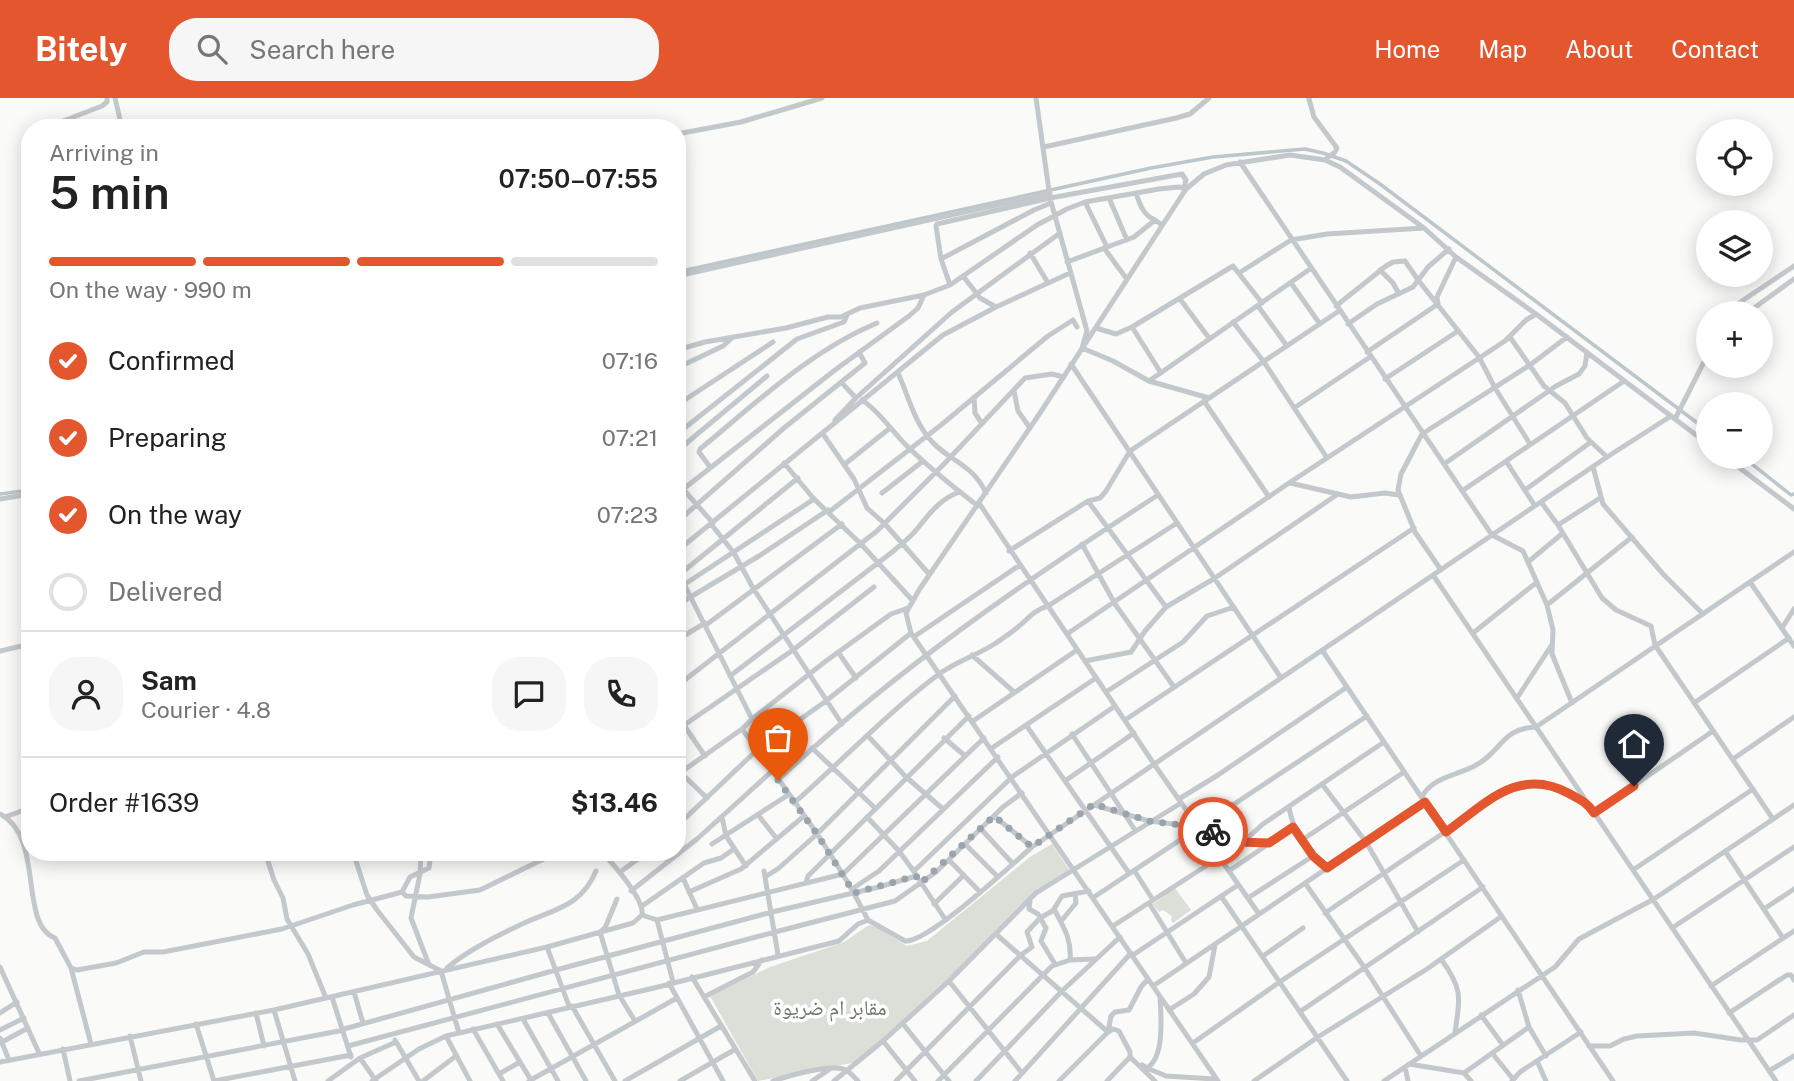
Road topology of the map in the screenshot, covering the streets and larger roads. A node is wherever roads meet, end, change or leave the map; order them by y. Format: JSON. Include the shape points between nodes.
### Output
{"nodes":[{"id":1,"x":107,"y":98,"type":"edge"},
{"id":2,"x":115,"y":98,"type":"edge"},
{"id":3,"x":822,"y":98,"type":"edge"},
{"id":4,"x":1036,"y":98,"type":"edge"},
{"id":5,"x":1209,"y":98,"type":"edge"},
{"id":6,"x":1309,"y":99,"type":"edge"},
{"id":7,"x":68,"y":119,"type":"edge"},
{"id":8,"x":120,"y":119,"type":"edge"},
{"id":9,"x":686,"y":132,"type":"edge"},
{"id":10,"x":1044,"y":147,"type":"junction"},
{"id":11,"x":1325,"y":160,"type":"junction"},
{"id":12,"x":1240,"y":162,"type":"junction"},
{"id":13,"x":1185,"y":188,"type":"junction"},
{"id":14,"x":1136,"y":193,"type":"junction"},
{"id":15,"x":1050,"y":198,"type":"junction"},
{"id":16,"x":1109,"y":198,"type":"junction"},
{"id":17,"x":1086,"y":202,"type":"junction"},
{"id":18,"x":1054,"y":214,"type":"junction"},
{"id":19,"x":1155,"y":220,"type":"junction"},
{"id":20,"x":1162,"y":225,"type":"junction"},
{"id":21,"x":1424,"y":229,"type":"junction"},
{"id":22,"x":1060,"y":233,"type":"junction"},
{"id":23,"x":1127,"y":240,"type":"junction"},
{"id":24,"x":1291,"y":240,"type":"junction"},
{"id":25,"x":1105,"y":248,"type":"junction"},
{"id":26,"x":1449,"y":249,"type":"junction"},
{"id":27,"x":1030,"y":253,"type":"junction"},
{"id":28,"x":1456,"y":257,"type":"junction"},
{"id":29,"x":942,"y":260,"type":"junction"},
{"id":30,"x":1067,"y":262,"type":"junction"},
{"id":31,"x":1794,"y":266,"type":"edge"},
{"id":32,"x":1310,"y":269,"type":"junction"},
{"id":33,"x":1380,"y":270,"type":"junction"},
{"id":34,"x":1070,"y":273,"type":"junction"},
{"id":35,"x":686,"y":274,"type":"edge"},
{"id":36,"x":1239,"y":274,"type":"junction"},
{"id":37,"x":963,"y":276,"type":"junction"},
{"id":38,"x":1126,"y":278,"type":"junction"},
{"id":39,"x":1794,"y":279,"type":"edge"},
{"id":40,"x":1418,"y":280,"type":"junction"},
{"id":41,"x":1048,"y":283,"type":"junction"},
{"id":42,"x":1290,"y":283,"type":"junction"},
{"id":43,"x":950,"y":285,"type":"junction"},
{"id":44,"x":1399,"y":294,"type":"junction"},
{"id":45,"x":925,"y":295,"type":"junction"},
{"id":46,"x":978,"y":296,"type":"junction"},
{"id":47,"x":1181,"y":299,"type":"junction"},
{"id":48,"x":1742,"y":301,"type":"edge"},
{"id":49,"x":1764,"y":301,"type":"edge"},
{"id":50,"x":1260,"y":304,"type":"junction"},
{"id":51,"x":1438,"y":304,"type":"junction"},
{"id":52,"x":996,"y":307,"type":"junction"},
{"id":53,"x":1337,"y":308,"type":"junction"},
{"id":54,"x":1536,"y":314,"type":"junction"},
{"id":55,"x":847,"y":315,"type":"junction"},
{"id":56,"x":1233,"y":322,"type":"junction"},
{"id":57,"x":877,"y":323,"type":"dead end"},
{"id":58,"x":1320,"y":324,"type":"junction"},
{"id":59,"x":1348,"y":324,"type":"junction"},
{"id":60,"x":1077,"y":327,"type":"dead end"},
{"id":61,"x":1132,"y":327,"type":"junction"},
{"id":62,"x":1097,"y":328,"type":"junction"},
{"id":63,"x":1458,"y":331,"type":"junction"},
{"id":64,"x":854,"y":334,"type":"junction"},
{"id":65,"x":1510,"y":337,"type":"junction"},
{"id":66,"x":1567,"y":337,"type":"junction"},
{"id":67,"x":732,"y":338,"type":"junction"},
{"id":68,"x":1209,"y":338,"type":"junction"},
{"id":69,"x":773,"y":342,"type":"dead end"},
{"id":70,"x":1287,"y":346,"type":"junction"},
{"id":71,"x":686,"y":348,"type":"edge"},
{"id":72,"x":1082,"y":348,"type":"junction"},
{"id":73,"x":861,"y":350,"type":"junction"},
{"id":74,"x":1587,"y":352,"type":"junction"},
{"id":75,"x":1368,"y":355,"type":"junction"},
{"id":76,"x":1479,"y":357,"type":"junction"},
{"id":77,"x":1264,"y":362,"type":"junction"},
{"id":78,"x":686,"y":364,"type":"edge"},
{"id":79,"x":1071,"y":365,"type":"junction"},
{"id":80,"x":1530,"y":365,"type":"junction"},
{"id":81,"x":835,"y":370,"type":"junction"},
{"id":82,"x":898,"y":373,"type":"junction"},
{"id":83,"x":1161,"y":373,"type":"junction"},
{"id":84,"x":767,"y":376,"type":"dead end"},
{"id":85,"x":1064,"y":377,"type":"junction"},
{"id":86,"x":1696,"y":378,"type":"edge"},
{"id":87,"x":1385,"y":379,"type":"junction"},
{"id":88,"x":843,"y":381,"type":"junction"},
{"id":89,"x":1149,"y":381,"type":"junction"},
{"id":90,"x":1624,"y":381,"type":"junction"},
{"id":91,"x":1495,"y":388,"type":"junction"},
{"id":92,"x":1014,"y":391,"type":"junction"},
{"id":93,"x":1551,"y":391,"type":"junction"},
{"id":94,"x":974,"y":397,"type":"junction"},
{"id":95,"x":686,"y":399,"type":"edge"},
{"id":96,"x":859,"y":399,"type":"junction"},
{"id":97,"x":1207,"y":400,"type":"junction"},
{"id":98,"x":1404,"y":407,"type":"junction"},
{"id":99,"x":1294,"y":408,"type":"junction"},
{"id":100,"x":1513,"y":415,"type":"junction"},
{"id":101,"x":1573,"y":417,"type":"junction"},
{"id":102,"x":1673,"y":417,"type":"junction"},
{"id":103,"x":981,"y":422,"type":"junction"},
{"id":104,"x":686,"y":427,"type":"edge"},
{"id":105,"x":890,"y":428,"type":"junction"},
{"id":106,"x":1030,"y":428,"type":"junction"},
{"id":107,"x":822,"y":434,"type":"junction"},
{"id":108,"x":1422,"y":434,"type":"junction"},
{"id":109,"x":1696,"y":435,"type":"edge"},
{"id":110,"x":927,"y":437,"type":"junction"},
{"id":111,"x":1591,"y":442,"type":"junction"},
{"id":112,"x":686,"y":444,"type":"edge"},
{"id":113,"x":1530,"y":444,"type":"junction"},
{"id":114,"x":911,"y":450,"type":"junction"},
{"id":115,"x":1130,"y":452,"type":"junction"},
{"id":116,"x":952,"y":456,"type":"junction"},
{"id":117,"x":1327,"y":457,"type":"junction"},
{"id":118,"x":1607,"y":457,"type":"junction"},
{"id":119,"x":923,"y":461,"type":"junction"},
{"id":120,"x":1506,"y":461,"type":"junction"},
{"id":121,"x":784,"y":463,"type":"junction"},
{"id":122,"x":845,"y":464,"type":"junction"},
{"id":123,"x":1444,"y":464,"type":"junction"},
{"id":124,"x":710,"y":467,"type":"junction"},
{"id":125,"x":1593,"y":467,"type":"junction"},
{"id":126,"x":1741,"y":469,"type":"edge"},
{"id":127,"x":935,"y":473,"type":"junction"},
{"id":128,"x":798,"y":478,"type":"junction"},
{"id":129,"x":1289,"y":483,"type":"junction"},
{"id":130,"x":686,"y":487,"type":"edge"},
{"id":131,"x":859,"y":489,"type":"junction"},
{"id":132,"x":1525,"y":490,"type":"junction"},
{"id":133,"x":1462,"y":491,"type":"junction"},
{"id":134,"x":686,"y":492,"type":"edge"},
{"id":135,"x":959,"y":492,"type":"junction"},
{"id":136,"x":882,"y":493,"type":"dead end"},
{"id":137,"x":986,"y":493,"type":"junction"},
{"id":138,"x":1338,"y":494,"type":"junction"},
{"id":139,"x":1158,"y":495,"type":"junction"},
{"id":140,"x":1399,"y":495,"type":"junction"},
{"id":141,"x":21,"y":496,"type":"edge"},
{"id":142,"x":1269,"y":496,"type":"junction"},
{"id":143,"x":1600,"y":498,"type":"junction"},
{"id":144,"x":0,"y":499,"type":"edge"},
{"id":145,"x":814,"y":499,"type":"junction"},
{"id":146,"x":1088,"y":502,"type":"junction"},
{"id":147,"x":698,"y":504,"type":"junction"},
{"id":148,"x":1538,"y":504,"type":"junction"},
{"id":149,"x":979,"y":505,"type":"junction"},
{"id":150,"x":1794,"y":509,"type":"edge"},
{"id":151,"x":829,"y":511,"type":"junction"},
{"id":152,"x":686,"y":514,"type":"edge"},
{"id":153,"x":712,"y":523,"type":"junction"},
{"id":154,"x":1177,"y":523,"type":"junction"},
{"id":155,"x":842,"y":524,"type":"junction"},
{"id":156,"x":885,"y":524,"type":"junction"},
{"id":157,"x":1558,"y":525,"type":"junction"},
{"id":158,"x":1108,"y":527,"type":"junction"},
{"id":159,"x":1413,"y":528,"type":"junction"},
{"id":160,"x":1563,"y":533,"type":"junction"},
{"id":161,"x":1492,"y":535,"type":"junction"},
{"id":162,"x":1632,"y":537,"type":"junction"},
{"id":163,"x":724,"y":539,"type":"junction"},
{"id":164,"x":686,"y":544,"type":"edge"},
{"id":165,"x":861,"y":544,"type":"junction"},
{"id":166,"x":902,"y":544,"type":"junction"},
{"id":167,"x":1082,"y":544,"type":"junction"},
{"id":168,"x":1194,"y":548,"type":"junction"},
{"id":169,"x":1009,"y":551,"type":"junction"},
{"id":170,"x":1794,"y":551,"type":"edge"},
{"id":171,"x":734,"y":553,"type":"junction"},
{"id":172,"x":1129,"y":555,"type":"junction"},
{"id":173,"x":877,"y":562,"type":"junction"},
{"id":174,"x":1528,"y":562,"type":"junction"},
{"id":175,"x":1020,"y":565,"type":"junction"},
{"id":176,"x":686,"y":566,"type":"edge"},
{"id":177,"x":742,"y":567,"type":"junction"},
{"id":178,"x":1441,"y":570,"type":"junction"},
{"id":179,"x":1099,"y":573,"type":"junction"},
{"id":180,"x":1588,"y":574,"type":"junction"},
{"id":181,"x":929,"y":575,"type":"junction"},
{"id":182,"x":1433,"y":575,"type":"junction"},
{"id":183,"x":1215,"y":578,"type":"junction"},
{"id":184,"x":1029,"y":579,"type":"junction"},
{"id":185,"x":1147,"y":580,"type":"junction"},
{"id":186,"x":686,"y":581,"type":"edge"},
{"id":187,"x":1537,"y":582,"type":"junction"},
{"id":188,"x":1750,"y":582,"type":"junction"},
{"id":189,"x":874,"y":587,"type":"dead end"},
{"id":190,"x":686,"y":588,"type":"edge"},
{"id":191,"x":753,"y":588,"type":"junction"},
{"id":192,"x":692,"y":596,"type":"junction"},
{"id":193,"x":686,"y":600,"type":"edge"},
{"id":194,"x":913,"y":601,"type":"junction"},
{"id":195,"x":1115,"y":604,"type":"junction"},
{"id":196,"x":1547,"y":605,"type":"junction"},
{"id":197,"x":1048,"y":606,"type":"junction"},
{"id":198,"x":1166,"y":607,"type":"junction"},
{"id":199,"x":1234,"y":607,"type":"junction"},
{"id":200,"x":909,"y":608,"type":"junction"},
{"id":201,"x":1794,"y":609,"type":"edge"},
{"id":202,"x":1703,"y":614,"type":"junction"},
{"id":203,"x":771,"y":615,"type":"junction"},
{"id":204,"x":705,"y":624,"type":"junction"},
{"id":205,"x":1782,"y":628,"type":"junction"},
{"id":206,"x":1473,"y":633,"type":"junction"},
{"id":207,"x":686,"y":635,"type":"edge"},
{"id":208,"x":913,"y":635,"type":"junction"},
{"id":209,"x":1067,"y":635,"type":"junction"},
{"id":210,"x":1253,"y":635,"type":"junction"},
{"id":211,"x":783,"y":636,"type":"junction"},
{"id":212,"x":1789,"y":638,"type":"junction"},
{"id":213,"x":1139,"y":640,"type":"junction"},
{"id":214,"x":1655,"y":645,"type":"junction"},
{"id":215,"x":21,"y":646,"type":"edge"},
{"id":216,"x":1551,"y":646,"type":"junction"},
{"id":217,"x":1794,"y":646,"type":"edge"},
{"id":218,"x":793,"y":650,"type":"junction"},
{"id":219,"x":1077,"y":650,"type":"junction"},
{"id":220,"x":1322,"y":650,"type":"junction"},
{"id":221,"x":0,"y":651,"type":"edge"},
{"id":222,"x":838,"y":652,"type":"junction"},
{"id":223,"x":927,"y":654,"type":"junction"},
{"id":224,"x":719,"y":655,"type":"junction"},
{"id":225,"x":972,"y":655,"type":"junction"},
{"id":226,"x":1156,"y":659,"type":"junction"},
{"id":227,"x":1085,"y":661,"type":"junction"},
{"id":228,"x":940,"y":673,"type":"junction"},
{"id":229,"x":808,"y":675,"type":"junction"},
{"id":230,"x":730,"y":676,"type":"junction"},
{"id":231,"x":856,"y":678,"type":"junction"},
{"id":232,"x":1096,"y":678,"type":"junction"},
{"id":233,"x":1281,"y":678,"type":"junction"},
{"id":234,"x":686,"y":679,"type":"edge"},
{"id":235,"x":1174,"y":687,"type":"junction"},
{"id":236,"x":1347,"y":687,"type":"junction"},
{"id":237,"x":737,"y":690,"type":"junction"},
{"id":238,"x":1014,"y":692,"type":"junction"},
{"id":239,"x":1106,"y":692,"type":"junction"},
{"id":240,"x":955,"y":696,"type":"junction"},
{"id":241,"x":1517,"y":698,"type":"junction"},
{"id":242,"x":826,"y":701,"type":"junction"},
{"id":243,"x":1572,"y":703,"type":"junction"},
{"id":244,"x":1694,"y":703,"type":"junction"},
{"id":245,"x":1115,"y":706,"type":"junction"},
{"id":246,"x":764,"y":710,"type":"junction"},
{"id":247,"x":1367,"y":716,"type":"junction"},
{"id":248,"x":1794,"y":717,"type":"edge"},
{"id":249,"x":752,"y":719,"type":"junction"},
{"id":250,"x":971,"y":719,"type":"junction"},
{"id":251,"x":1125,"y":720,"type":"junction"},
{"id":252,"x":686,"y":724,"type":"edge"},
{"id":253,"x":773,"y":724,"type":"junction"},
{"id":254,"x":842,"y":724,"type":"junction"},
{"id":255,"x":1026,"y":725,"type":"junction"},
{"id":256,"x":686,"y":727,"type":"edge"},
{"id":257,"x":1536,"y":727,"type":"junction"},
{"id":258,"x":742,"y":729,"type":"junction"},
{"id":259,"x":1713,"y":731,"type":"junction"},
{"id":260,"x":780,"y":733,"type":"junction"},
{"id":261,"x":1134,"y":733,"type":"junction"},
{"id":262,"x":1072,"y":734,"type":"junction"},
{"id":263,"x":868,"y":736,"type":"junction"},
{"id":264,"x":944,"y":738,"type":"junction"},
{"id":265,"x":984,"y":738,"type":"junction"},
{"id":266,"x":750,"y":740,"type":"junction"},
{"id":267,"x":1384,"y":742,"type":"junction"},
{"id":268,"x":812,"y":748,"type":"junction"},
{"id":269,"x":992,"y":748,"type":"junction"},
{"id":270,"x":757,"y":750,"type":"junction"},
{"id":271,"x":1045,"y":752,"type":"junction"},
{"id":272,"x":964,"y":755,"type":"junction"},
{"id":273,"x":705,"y":756,"type":"junction"},
{"id":274,"x":998,"y":757,"type":"junction"},
{"id":275,"x":1732,"y":759,"type":"junction"},
{"id":276,"x":889,"y":760,"type":"junction"},
{"id":277,"x":1092,"y":762,"type":"junction"},
{"id":278,"x":1154,"y":764,"type":"junction"},
{"id":279,"x":686,"y":769,"type":"edge"},
{"id":280,"x":833,"y":769,"type":"junction"},
{"id":281,"x":772,"y":771,"type":"junction"},
{"id":282,"x":1404,"y":772,"type":"junction"},
{"id":283,"x":906,"y":777,"type":"junction"},
{"id":284,"x":1012,"y":777,"type":"junction"},
{"id":285,"x":686,"y":780,"type":"edge"},
{"id":286,"x":778,"y":780,"type":"junction"},
{"id":287,"x":1065,"y":781,"type":"junction"},
{"id":288,"x":1322,"y":784,"type":"junction"},
{"id":289,"x":1753,"y":789,"type":"junction"},
{"id":290,"x":1112,"y":792,"type":"junction"},
{"id":291,"x":857,"y":793,"type":"junction"},
{"id":292,"x":1022,"y":793,"type":"junction"},
{"id":293,"x":788,"y":794,"type":"junction"},
{"id":294,"x":925,"y":794,"type":"junction"},
{"id":295,"x":707,"y":798,"type":"junction"},
{"id":296,"x":1423,"y":799,"type":"junction"},
{"id":297,"x":1180,"y":801,"type":"junction"},
{"id":298,"x":794,"y":803,"type":"junction"},
{"id":299,"x":1094,"y":804,"type":"junction"},
{"id":300,"x":1590,"y":806,"type":"junction"},
{"id":301,"x":875,"y":808,"type":"junction"},
{"id":302,"x":1289,"y":808,"type":"junction"},
{"id":303,"x":1793,"y":808,"type":"edge"},
{"id":304,"x":943,"y":809,"type":"junction"},
{"id":305,"x":21,"y":810,"type":"edge"},
{"id":306,"x":1085,"y":810,"type":"junction"},
{"id":307,"x":1123,"y":813,"type":"junction"},
{"id":308,"x":1343,"y":813,"type":"junction"},
{"id":309,"x":1594,"y":813,"type":"junction"},
{"id":310,"x":3,"y":815,"type":"edge"},
{"id":311,"x":758,"y":815,"type":"junction"},
{"id":312,"x":804,"y":816,"type":"junction"},
{"id":313,"x":994,"y":816,"type":"junction"},
{"id":314,"x":722,"y":817,"type":"junction"},
{"id":315,"x":867,"y":817,"type":"junction"},
{"id":316,"x":686,"y":818,"type":"edge"},
{"id":317,"x":1773,"y":819,"type":"junction"},
{"id":318,"x":1149,"y":821,"type":"junction"},
{"id":319,"x":1198,"y":827,"type":"junction"},
{"id":320,"x":1293,"y":827,"type":"junction"},
{"id":321,"x":1261,"y":828,"type":"junction"},
{"id":322,"x":981,"y":829,"type":"junction"},
{"id":323,"x":1135,"y":830,"type":"junction"},
{"id":324,"x":1446,"y":832,"type":"junction"},
{"id":325,"x":817,"y":834,"type":"junction"},
{"id":326,"x":884,"y":835,"type":"junction"},
{"id":327,"x":726,"y":836,"type":"junction"},
{"id":328,"x":1050,"y":836,"type":"junction"},
{"id":329,"x":777,"y":839,"type":"junction"},
{"id":330,"x":21,"y":841,"type":"edge"},
{"id":331,"x":1302,"y":841,"type":"junction"},
{"id":332,"x":1243,"y":842,"type":"junction"},
{"id":333,"x":1366,"y":842,"type":"junction"},
{"id":334,"x":1269,"y":843,"type":"junction"},
{"id":335,"x":712,"y":844,"type":"dead end"},
{"id":336,"x":965,"y":844,"type":"junction"},
{"id":337,"x":1032,"y":847,"type":"junction"},
{"id":338,"x":1111,"y":847,"type":"junction"},
{"id":339,"x":1794,"y":847,"type":"edge"},
{"id":340,"x":686,"y":848,"type":"edge"},
{"id":341,"x":734,"y":849,"type":"junction"},
{"id":342,"x":899,"y":851,"type":"junction"},
{"id":343,"x":1725,"y":851,"type":"junction"},
{"id":344,"x":830,"y":855,"type":"junction"},
{"id":345,"x":1313,"y":856,"type":"junction"},
{"id":346,"x":1219,"y":857,"type":"junction"},
{"id":347,"x":948,"y":860,"type":"junction"},
{"id":348,"x":1464,"y":860,"type":"junction"},
{"id":349,"x":30,"y":861,"type":"edge"},
{"id":350,"x":268,"y":861,"type":"edge"},
{"id":351,"x":356,"y":861,"type":"edge"},
{"id":352,"x":421,"y":861,"type":"edge"},
{"id":353,"x":430,"y":861,"type":"edge"},
{"id":354,"x":540,"y":861,"type":"edge"},
{"id":355,"x":610,"y":861,"type":"edge"},
{"id":356,"x":634,"y":861,"type":"edge"},
{"id":357,"x":669,"y":861,"type":"edge"},
{"id":358,"x":1013,"y":864,"type":"junction"},
{"id":359,"x":746,"y":866,"type":"junction"},
{"id":360,"x":1327,"y":868,"type":"junction"},
{"id":361,"x":1074,"y":870,"type":"junction"},
{"id":362,"x":1228,"y":870,"type":"junction"},
{"id":363,"x":1633,"y":870,"type":"junction"},
{"id":364,"x":596,"y":871,"type":"dead end"},
{"id":365,"x":620,"y":872,"type":"junction"},
{"id":366,"x":1132,"y":872,"type":"junction"},
{"id":367,"x":915,"y":873,"type":"junction"},
{"id":368,"x":1385,"y":873,"type":"junction"},
{"id":369,"x":420,"y":874,"type":"junction"},
{"id":370,"x":843,"y":874,"type":"junction"},
{"id":371,"x":964,"y":875,"type":"junction"},
{"id":372,"x":998,"y":877,"type":"junction"},
{"id":373,"x":684,"y":878,"type":"junction"},
{"id":374,"x":1745,"y":881,"type":"junction"},
{"id":375,"x":806,"y":883,"type":"junction"},
{"id":376,"x":921,"y":883,"type":"junction"},
{"id":377,"x":1305,"y":883,"type":"junction"},
{"id":378,"x":1238,"y":884,"type":"junction"},
{"id":379,"x":1049,"y":887,"type":"junction"},
{"id":380,"x":1483,"y":887,"type":"junction"},
{"id":381,"x":1794,"y":890,"type":"edge"},
{"id":382,"x":631,"y":891,"type":"junction"},
{"id":383,"x":853,"y":891,"type":"junction"},
{"id":384,"x":1089,"y":891,"type":"junction"},
{"id":385,"x":402,"y":892,"type":"junction"},
{"id":386,"x":689,"y":892,"type":"junction"},
{"id":387,"x":769,"y":892,"type":"junction"},
{"id":388,"x":980,"y":892,"type":"junction"},
{"id":389,"x":1075,"y":894,"type":"junction"},
{"id":390,"x":1062,"y":896,"type":"junction"},
{"id":391,"x":1221,"y":896,"type":"junction"},
{"id":392,"x":414,"y":897,"type":"junction"},
{"id":393,"x":1094,"y":897,"type":"junction"},
{"id":394,"x":1031,"y":898,"type":"junction"},
{"id":395,"x":1248,"y":898,"type":"junction"},
{"id":396,"x":617,"y":899,"type":"dead end"},
{"id":397,"x":1654,"y":899,"type":"junction"},
{"id":398,"x":372,"y":900,"type":"junction"},
{"id":399,"x":1151,"y":901,"type":"junction"},
{"id":400,"x":1401,"y":902,"type":"junction"},
{"id":401,"x":934,"y":904,"type":"junction"},
{"id":402,"x":642,"y":906,"type":"junction"},
{"id":403,"x":697,"y":909,"type":"junction"},
{"id":404,"x":1765,"y":909,"type":"junction"},
{"id":405,"x":864,"y":910,"type":"junction"},
{"id":406,"x":1054,"y":910,"type":"junction"},
{"id":407,"x":772,"y":912,"type":"junction"},
{"id":408,"x":1325,"y":913,"type":"junction"},
{"id":409,"x":1259,"y":914,"type":"junction"},
{"id":410,"x":642,"y":915,"type":"junction"},
{"id":411,"x":1502,"y":916,"type":"junction"},
{"id":412,"x":1040,"y":918,"type":"junction"},
{"id":413,"x":657,"y":919,"type":"junction"},
{"id":414,"x":945,"y":919,"type":"junction"},
{"id":415,"x":869,"y":920,"type":"junction"},
{"id":416,"x":1062,"y":920,"type":"junction"},
{"id":417,"x":292,"y":925,"type":"junction"},
{"id":418,"x":1242,"y":925,"type":"junction"},
{"id":419,"x":1113,"y":926,"type":"junction"},
{"id":420,"x":1303,"y":928,"type":"dead end"},
{"id":421,"x":1672,"y":928,"type":"junction"},
{"id":422,"x":1794,"y":931,"type":"edge"},
{"id":423,"x":600,"y":932,"type":"junction"},
{"id":424,"x":775,"y":932,"type":"junction"},
{"id":425,"x":1418,"y":932,"type":"junction"},
{"id":426,"x":1167,"y":933,"type":"junction"},
{"id":427,"x":997,"y":934,"type":"junction"},
{"id":428,"x":1120,"y":937,"type":"junction"},
{"id":429,"x":1783,"y":939,"type":"junction"},
{"id":430,"x":1344,"y":940,"type":"junction"},
{"id":431,"x":663,"y":941,"type":"junction"},
{"id":432,"x":1217,"y":943,"type":"junction"},
{"id":433,"x":547,"y":947,"type":"junction"},
{"id":434,"x":1132,"y":954,"type":"junction"},
{"id":435,"x":778,"y":955,"type":"junction"},
{"id":436,"x":1021,"y":955,"type":"junction"},
{"id":437,"x":607,"y":956,"type":"junction"},
{"id":438,"x":1263,"y":956,"type":"junction"},
{"id":439,"x":1095,"y":959,"type":"junction"},
{"id":440,"x":1441,"y":959,"type":"junction"},
{"id":441,"x":762,"y":960,"type":"junction"},
{"id":442,"x":1070,"y":960,"type":"junction"},
{"id":443,"x":668,"y":961,"type":"junction"},
{"id":444,"x":1186,"y":963,"type":"junction"},
{"id":445,"x":1055,"y":964,"type":"junction"},
{"id":446,"x":429,"y":965,"type":"junction"},
{"id":447,"x":0,"y":967,"type":"edge"},
{"id":448,"x":1364,"y":967,"type":"junction"},
{"id":449,"x":71,"y":968,"type":"junction"},
{"id":450,"x":556,"y":970,"type":"junction"},
{"id":451,"x":442,"y":971,"type":"junction"},
{"id":452,"x":1044,"y":973,"type":"junction"},
{"id":453,"x":613,"y":975,"type":"junction"},
{"id":454,"x":1542,"y":975,"type":"junction"},
{"id":455,"x":692,"y":977,"type":"junction"},
{"id":456,"x":1148,"y":979,"type":"junction"},
{"id":457,"x":1794,"y":980,"type":"edge"},
{"id":458,"x":949,"y":981,"type":"junction"},
{"id":459,"x":1281,"y":981,"type":"junction"},
{"id":460,"x":671,"y":983,"type":"junction"},
{"id":461,"x":9,"y":984,"type":"junction"},
{"id":462,"x":1153,"y":986,"type":"junction"},
{"id":463,"x":1711,"y":986,"type":"junction"},
{"id":464,"x":562,"y":988,"type":"junction"},
{"id":465,"x":0,"y":989,"type":"edge"},
{"id":466,"x":1518,"y":990,"type":"junction"},
{"id":467,"x":1062,"y":991,"type":"junction"},
{"id":468,"x":354,"y":992,"type":"junction"},
{"id":469,"x":619,"y":995,"type":"junction"},
{"id":470,"x":1160,"y":996,"type":"junction"},
{"id":471,"x":704,"y":997,"type":"junction"},
{"id":472,"x":1384,"y":997,"type":"junction"},
{"id":473,"x":329,"y":998,"type":"junction"},
{"id":474,"x":677,"y":998,"type":"junction"},
{"id":475,"x":449,"y":999,"type":"junction"},
{"id":476,"x":17,"y":1002,"type":"junction"},
{"id":477,"x":570,"y":1006,"type":"junction"},
{"id":478,"x":970,"y":1008,"type":"junction"},
{"id":479,"x":1080,"y":1008,"type":"junction"},
{"id":480,"x":274,"y":1010,"type":"junction"},
{"id":481,"x":1169,"y":1010,"type":"junction"},
{"id":482,"x":1301,"y":1011,"type":"junction"},
{"id":483,"x":0,"y":1013,"type":"edge"},
{"id":484,"x":256,"y":1013,"type":"junction"},
{"id":485,"x":548,"y":1013,"type":"junction"},
{"id":486,"x":1729,"y":1013,"type":"junction"},
{"id":487,"x":1481,"y":1015,"type":"junction"},
{"id":488,"x":1794,"y":1015,"type":"edge"},
{"id":489,"x":454,"y":1017,"type":"junction"},
{"id":490,"x":24,"y":1018,"type":"junction"},
{"id":491,"x":523,"y":1019,"type":"junction"},
{"id":492,"x":635,"y":1021,"type":"junction"},
{"id":493,"x":363,"y":1023,"type":"junction"},
{"id":494,"x":196,"y":1024,"type":"junction"},
{"id":495,"x":497,"y":1024,"type":"junction"},
{"id":496,"x":903,"y":1024,"type":"junction"},
{"id":497,"x":721,"y":1026,"type":"junction"},
{"id":498,"x":1529,"y":1027,"type":"junction"},
{"id":499,"x":28,"y":1028,"type":"junction"},
{"id":500,"x":473,"y":1029,"type":"junction"},
{"id":501,"x":0,"y":1030,"type":"edge"},
{"id":502,"x":344,"y":1030,"type":"junction"},
{"id":503,"x":988,"y":1030,"type":"junction"},
{"id":504,"x":459,"y":1032,"type":"junction"},
{"id":505,"x":1108,"y":1032,"type":"junction"},
{"id":506,"x":1455,"y":1032,"type":"junction"},
{"id":507,"x":1581,"y":1032,"type":"junction"},
{"id":508,"x":391,"y":1034,"type":"junction"},
{"id":509,"x":130,"y":1036,"type":"junction"},
{"id":510,"x":446,"y":1036,"type":"junction"},
{"id":511,"x":1318,"y":1037,"type":"junction"},
{"id":512,"x":700,"y":1038,"type":"junction"},
{"id":513,"x":1,"y":1040,"type":"edge"},
{"id":514,"x":1748,"y":1040,"type":"junction"},
{"id":515,"x":883,"y":1041,"type":"junction"},
{"id":516,"x":396,"y":1042,"type":"junction"},
{"id":517,"x":1193,"y":1043,"type":"junction"},
{"id":518,"x":91,"y":1044,"type":"junction"},
{"id":519,"x":282,"y":1044,"type":"junction"},
{"id":520,"x":594,"y":1044,"type":"junction"},
{"id":521,"x":1503,"y":1045,"type":"junction"},
{"id":522,"x":264,"y":1046,"type":"junction"},
{"id":523,"x":348,"y":1046,"type":"junction"},
{"id":524,"x":1589,"y":1046,"type":"junction"},
{"id":525,"x":63,"y":1049,"type":"junction"},
{"id":526,"x":734,"y":1049,"type":"junction"},
{"id":527,"x":1005,"y":1050,"type":"junction"},
{"id":528,"x":926,"y":1052,"type":"junction"},
{"id":529,"x":39,"y":1053,"type":"junction"},
{"id":530,"x":1492,"y":1053,"type":"junction"},
{"id":531,"x":351,"y":1055,"type":"junction"},
{"id":532,"x":208,"y":1056,"type":"junction"},
{"id":533,"x":456,"y":1056,"type":"junction"},
{"id":534,"x":573,"y":1056,"type":"junction"},
{"id":535,"x":1421,"y":1056,"type":"junction"},
{"id":536,"x":1546,"y":1056,"type":"junction"},
{"id":537,"x":1794,"y":1056,"type":"edge"},
{"id":538,"x":1130,"y":1057,"type":"junction"},
{"id":539,"x":360,"y":1058,"type":"junction"},
{"id":540,"x":405,"y":1058,"type":"junction"},
{"id":541,"x":9,"y":1060,"type":"junction"},
{"id":542,"x":1537,"y":1061,"type":"junction"},
{"id":543,"x":0,"y":1062,"type":"edge"},
{"id":544,"x":520,"y":1062,"type":"junction"},
{"id":545,"x":713,"y":1062,"type":"junction"},
{"id":546,"x":353,"y":1063,"type":"junction"},
{"id":547,"x":1139,"y":1064,"type":"junction"},
{"id":548,"x":1407,"y":1065,"type":"junction"},
{"id":549,"x":290,"y":1067,"type":"junction"},
{"id":550,"x":551,"y":1068,"type":"junction"},
{"id":551,"x":831,"y":1068,"type":"junction"},
{"id":552,"x":1147,"y":1068,"type":"junction"},
{"id":553,"x":138,"y":1069,"type":"junction"},
{"id":554,"x":847,"y":1070,"type":"junction"},
{"id":555,"x":907,"y":1070,"type":"junction"},
{"id":556,"x":1769,"y":1071,"type":"junction"},
{"id":557,"x":1022,"y":1073,"type":"junction"},
{"id":558,"x":1464,"y":1073,"type":"junction"},
{"id":559,"x":499,"y":1074,"type":"junction"},
{"id":560,"x":637,"y":1074,"type":"junction"},
{"id":561,"x":692,"y":1074,"type":"junction"},
{"id":562,"x":944,"y":1075,"type":"junction"},
{"id":563,"x":374,"y":1080,"type":"edge"},
{"id":564,"x":1016,"y":1080,"type":"edge"},
{"id":565,"x":1152,"y":1080,"type":"edge"},
{"id":566,"x":1512,"y":1080,"type":"edge"},
{"id":567,"x":71,"y":1081,"type":"edge"},
{"id":568,"x":79,"y":1081,"type":"edge"},
{"id":569,"x":141,"y":1081,"type":"edge"},
{"id":570,"x":214,"y":1081,"type":"edge"},
{"id":571,"x":295,"y":1081,"type":"edge"},
{"id":572,"x":328,"y":1081,"type":"edge"},
{"id":573,"x":421,"y":1081,"type":"edge"},
{"id":574,"x":470,"y":1081,"type":"edge"},
{"id":575,"x":503,"y":1081,"type":"edge"},
{"id":576,"x":530,"y":1081,"type":"edge"},
{"id":577,"x":558,"y":1081,"type":"edge"},
{"id":578,"x":586,"y":1081,"type":"edge"},
{"id":579,"x":615,"y":1081,"type":"edge"},
{"id":580,"x":625,"y":1081,"type":"edge"},
{"id":581,"x":641,"y":1081,"type":"edge"},
{"id":582,"x":680,"y":1081,"type":"edge"},
{"id":583,"x":697,"y":1081,"type":"edge"},
{"id":584,"x":723,"y":1081,"type":"edge"},
{"id":585,"x":755,"y":1081,"type":"edge"},
{"id":586,"x":773,"y":1081,"type":"edge"},
{"id":587,"x":812,"y":1081,"type":"edge"},
{"id":588,"x":834,"y":1081,"type":"edge"},
{"id":589,"x":858,"y":1081,"type":"edge"},
{"id":590,"x":896,"y":1081,"type":"edge"},
{"id":591,"x":915,"y":1081,"type":"edge"},
{"id":592,"x":938,"y":1081,"type":"edge"},
{"id":593,"x":948,"y":1081,"type":"edge"},
{"id":594,"x":975,"y":1081,"type":"edge"},
{"id":595,"x":1059,"y":1081,"type":"edge"},
{"id":596,"x":1107,"y":1081,"type":"edge"},
{"id":597,"x":1218,"y":1081,"type":"edge"},
{"id":598,"x":1254,"y":1081,"type":"edge"},
{"id":599,"x":1347,"y":1081,"type":"edge"},
{"id":600,"x":1384,"y":1081,"type":"edge"},
{"id":601,"x":1408,"y":1081,"type":"edge"},
{"id":602,"x":1471,"y":1081,"type":"edge"},
{"id":603,"x":1546,"y":1081,"type":"edge"},
{"id":604,"x":1613,"y":1081,"type":"edge"},
{"id":605,"x":1776,"y":1081,"type":"edge"}],
"edges":[{"from":1,"to":7,"type":"street","via":[[102,106]]},
{"from":2,"to":8,"type":"street"},
{"from":3,"to":9,"type":"street"},
{"from":4,"to":10,"type":"street"},
{"from":5,"to":10,"type":"street","via":[[1190,114]]},
{"from":6,"to":11,"type":"street","via":[[1314,117],[1337,148]]},
{"from":10,"to":15,"type":"street"},
{"from":11,"to":12,"type":"street","via":[[1290,155]]},
{"from":11,"to":21,"type":"street","via":[[1352,174]]},
{"from":12,"to":13,"type":"street","via":[[1204,174]]},
{"from":12,"to":24,"type":"street"},
{"from":13,"to":14,"type":"street"},
{"from":13,"to":15,"type":"street","via":[[1182,174]]},
{"from":13,"to":20,"type":"street"},
{"from":14,"to":16,"type":"street"},
{"from":14,"to":19,"type":"street","via":[[1142,209]]},
{"from":15,"to":18,"type":"street"},
{"from":15,"to":29,"type":"street"},
{"from":15,"to":29,"type":"street","via":[[937,224]]},
{"from":15,"to":35,"type":"street"},
{"from":16,"to":17,"type":"street"},
{"from":16,"to":23,"type":"street"},
{"from":17,"to":18,"type":"street"},
{"from":17,"to":25,"type":"street"},
{"from":18,"to":22,"type":"street"},
{"from":18,"to":37,"type":"street"},
{"from":19,"to":20,"type":"street"},
{"from":19,"to":23,"type":"street"},
{"from":20,"to":38,"type":"street"},
{"from":21,"to":24,"type":"street"},
{"from":21,"to":26,"type":"street"},
{"from":22,"to":27,"type":"street"},
{"from":22,"to":30,"type":"street"},
{"from":23,"to":25,"type":"street"},
{"from":24,"to":32,"type":"street"},
{"from":24,"to":36,"type":"street"},
{"from":25,"to":30,"type":"street"},
{"from":25,"to":38,"type":"street"},
{"from":26,"to":28,"type":"street"},
{"from":26,"to":40,"type":"street"},
{"from":27,"to":41,"type":"street"},
{"from":27,"to":46,"type":"street"},
{"from":28,"to":51,"type":"street","via":[[1437,296]]},
{"from":28,"to":54,"type":"street"},
{"from":29,"to":43,"type":"street"},
{"from":30,"to":34,"type":"street"},
{"from":31,"to":48,"type":"street"},
{"from":32,"to":42,"type":"street"},
{"from":32,"to":53,"type":"street"},
{"from":33,"to":40,"type":"street","via":[[1405,261]]},
{"from":33,"to":44,"type":"street"},
{"from":33,"to":53,"type":"street"},
{"from":34,"to":41,"type":"street"},
{"from":34,"to":72,"type":"street","via":[[1087,331]]},
{"from":36,"to":47,"type":"street","via":[[1233,266]]},
{"from":36,"to":50,"type":"street"},
{"from":37,"to":43,"type":"street"},
{"from":37,"to":46,"type":"street"},
{"from":38,"to":62,"type":"street"},
{"from":39,"to":49,"type":"street"},
{"from":40,"to":44,"type":"street"},
{"from":40,"to":51,"type":"street"},
{"from":41,"to":52,"type":"street"},
{"from":42,"to":50,"type":"street"},
{"from":42,"to":58,"type":"street"},
{"from":43,"to":45,"type":"street"},
{"from":44,"to":59,"type":"street"},
{"from":45,"to":55,"type":"street","via":[[860,308]]},
{"from":45,"to":73,"type":"street","via":[[909,316]]},
{"from":46,"to":52,"type":"street"},
{"from":46,"to":96,"type":"street","via":[[952,312]]},
{"from":47,"to":61,"type":"street"},
{"from":47,"to":68,"type":"street"},
{"from":50,"to":56,"type":"street"},
{"from":50,"to":70,"type":"street"},
{"from":51,"to":63,"type":"street"},
{"from":51,"to":75,"type":"street"},
{"from":52,"to":82,"type":"street","via":[[943,335]]},
{"from":53,"to":58,"type":"street"},
{"from":53,"to":59,"type":"street"},
{"from":54,"to":65,"type":"street"},
{"from":54,"to":66,"type":"street"},
{"from":55,"to":67,"type":"street"},
{"from":55,"to":104,"type":"street","via":[[844,322],[797,339]]},
{"from":56,"to":68,"type":"street"},
{"from":56,"to":77,"type":"street"},
{"from":57,"to":64,"type":"street"},
{"from":58,"to":70,"type":"street"},
{"from":59,"to":75,"type":"street"},
{"from":60,"to":94,"type":"street","via":[[1073,320],[1048,336]]},
{"from":61,"to":62,"type":"street","via":[[1116,334]]},
{"from":61,"to":83,"type":"street"},
{"from":62,"to":72,"type":"street"},
{"from":63,"to":76,"type":"street"},
{"from":63,"to":87,"type":"street"},
{"from":64,"to":73,"type":"street"},
{"from":64,"to":124,"type":"street","via":[[772,388],[700,449]]},
{"from":65,"to":76,"type":"street"},
{"from":65,"to":80,"type":"street"},
{"from":66,"to":74,"type":"street"},
{"from":66,"to":80,"type":"street"},
{"from":67,"to":71,"type":"street"},
{"from":67,"to":78,"type":"street"},
{"from":68,"to":83,"type":"street"},
{"from":69,"to":95,"type":"street"},
{"from":70,"to":77,"type":"street"},
{"from":72,"to":79,"type":"street"},
{"from":72,"to":89,"type":"street"},
{"from":73,"to":81,"type":"street"},
{"from":73,"to":88,"type":"street","via":[[865,363]]},
{"from":74,"to":90,"type":"street"},
{"from":74,"to":93,"type":"street","via":[[1583,371]]},
{"from":75,"to":87,"type":"street"},
{"from":75,"to":99,"type":"street"},
{"from":76,"to":91,"type":"street"},
{"from":76,"to":98,"type":"street"},
{"from":77,"to":97,"type":"street"},
{"from":77,"to":99,"type":"street"},
{"from":79,"to":85,"type":"street"},
{"from":79,"to":115,"type":"street"},
{"from":80,"to":91,"type":"street"},
{"from":80,"to":93,"type":"street"},
{"from":81,"to":88,"type":"street"},
{"from":81,"to":124,"type":"street"},
{"from":82,"to":96,"type":"street"},
{"from":82,"to":110,"type":"street"},
{"from":83,"to":89,"type":"street"},
{"from":84,"to":112,"type":"street"},
{"from":85,"to":92,"type":"street","via":[[1029,377]]},
{"from":85,"to":106,"type":"street"},
{"from":86,"to":102,"type":"street"},
{"from":87,"to":98,"type":"street"},
{"from":88,"to":96,"type":"street"},
{"from":88,"to":147,"type":"street"},
{"from":89,"to":97,"type":"street"},
{"from":90,"to":101,"type":"street"},
{"from":90,"to":102,"type":"street"},
{"from":91,"to":100,"type":"street"},
{"from":91,"to":108,"type":"street"},
{"from":92,"to":103,"type":"street"},
{"from":92,"to":106,"type":"street","via":[[1018,411]]},
{"from":93,"to":100,"type":"street"},
{"from":93,"to":101,"type":"street"},
{"from":94,"to":103,"type":"street"},
{"from":94,"to":110,"type":"street"},
{"from":96,"to":105,"type":"street"},
{"from":96,"to":107,"type":"street"},
{"from":97,"to":115,"type":"street"},
{"from":97,"to":142,"type":"street"},
{"from":98,"to":108,"type":"street"},
{"from":98,"to":117,"type":"street"},
{"from":99,"to":117,"type":"street"},
{"from":100,"to":113,"type":"street"},
{"from":100,"to":123,"type":"street"},
{"from":101,"to":111,"type":"street"},
{"from":101,"to":113,"type":"street"},
{"from":102,"to":109,"type":"street"},
{"from":102,"to":118,"type":"street"},
{"from":103,"to":116,"type":"street"},
{"from":105,"to":114,"type":"street"},
{"from":105,"to":122,"type":"street"},
{"from":106,"to":137,"type":"street"},
{"from":107,"to":121,"type":"street"},
{"from":107,"to":122,"type":"street"},
{"from":108,"to":123,"type":"street"},
{"from":108,"to":140,"type":"street","via":[[1401,474]]},
{"from":110,"to":114,"type":"street"},
{"from":110,"to":116,"type":"street"},
{"from":111,"to":118,"type":"street"},
{"from":111,"to":132,"type":"street"},
{"from":113,"to":120,"type":"street"},
{"from":114,"to":119,"type":"street"},
{"from":114,"to":131,"type":"street"},
{"from":115,"to":139,"type":"street"},
{"from":115,"to":146,"type":"street","via":[[1106,491]]},
{"from":116,"to":127,"type":"street"},
{"from":116,"to":137,"type":"street"},
{"from":117,"to":129,"type":"street"},
{"from":118,"to":125,"type":"street"},
{"from":119,"to":127,"type":"street"},
{"from":119,"to":136,"type":"street"},
{"from":120,"to":132,"type":"street"},
{"from":120,"to":133,"type":"street"},
{"from":121,"to":128,"type":"street"},
{"from":121,"to":153,"type":"street"},
{"from":122,"to":131,"type":"street"},
{"from":123,"to":133,"type":"street"},
{"from":124,"to":130,"type":"street"},
{"from":125,"to":143,"type":"street"},
{"from":125,"to":148,"type":"street"},
{"from":126,"to":150,"type":"street"},
{"from":127,"to":135,"type":"street"},
{"from":127,"to":156,"type":"street"},
{"from":128,"to":145,"type":"street"},
{"from":128,"to":163,"type":"street"},
{"from":129,"to":138,"type":"street"},
{"from":129,"to":142,"type":"street"},
{"from":131,"to":151,"type":"street"},
{"from":131,"to":156,"type":"street","via":[[867,508]]},
{"from":132,"to":148,"type":"street"},
{"from":133,"to":161,"type":"street"},
{"from":134,"to":147,"type":"street"},
{"from":135,"to":149,"type":"street"},
{"from":135,"to":166,"type":"street","via":[[935,505]]},
{"from":137,"to":149,"type":"street"},
{"from":138,"to":140,"type":"street","via":[[1360,498]]},
{"from":138,"to":183,"type":"street"},
{"from":139,"to":154,"type":"street"},
{"from":139,"to":158,"type":"street"},
{"from":140,"to":159,"type":"street"},
{"from":141,"to":144,"type":"street"},
{"from":142,"to":168,"type":"street"},
{"from":143,"to":157,"type":"street"},
{"from":143,"to":162,"type":"street"},
{"from":145,"to":151,"type":"street"},
{"from":145,"to":171,"type":"street"},
{"from":146,"to":158,"type":"street"},
{"from":146,"to":169,"type":"street"},
{"from":147,"to":152,"type":"street"},
{"from":147,"to":153,"type":"street"},
{"from":148,"to":157,"type":"street"},
{"from":148,"to":161,"type":"street"},
{"from":149,"to":169,"type":"street"},
{"from":149,"to":181,"type":"street"},
{"from":151,"to":155,"type":"street"},
{"from":151,"to":177,"type":"street"},
{"from":153,"to":163,"type":"street"},
{"from":153,"to":164,"type":"street"},
{"from":154,"to":168,"type":"street"},
{"from":154,"to":172,"type":"street"},
{"from":155,"to":165,"type":"street"},
{"from":155,"to":191,"type":"street"},
{"from":156,"to":165,"type":"street"},
{"from":156,"to":166,"type":"street"},
{"from":157,"to":160,"type":"street"},
{"from":158,"to":167,"type":"street"},
{"from":158,"to":172,"type":"street"},
{"from":159,"to":178,"type":"street"},
{"from":159,"to":210,"type":"street"},
{"from":160,"to":174,"type":"street"},
{"from":160,"to":180,"type":"street"},
{"from":161,"to":174,"type":"street","via":[[1523,551]]},
{"from":161,"to":178,"type":"street"},
{"from":162,"to":180,"type":"street"},
{"from":162,"to":202,"type":"street"},
{"from":163,"to":171,"type":"street"},
{"from":163,"to":176,"type":"street"},
{"from":165,"to":173,"type":"street"},
{"from":165,"to":203,"type":"street"},
{"from":166,"to":173,"type":"street"},
{"from":166,"to":181,"type":"street"},
{"from":167,"to":179,"type":"street"},
{"from":167,"to":184,"type":"street"},
{"from":168,"to":183,"type":"street"},
{"from":168,"to":185,"type":"street"},
{"from":169,"to":175,"type":"street"},
{"from":170,"to":188,"type":"street"},
{"from":171,"to":177,"type":"street"},
{"from":171,"to":186,"type":"street"},
{"from":172,"to":179,"type":"street"},
{"from":172,"to":185,"type":"street"},
{"from":173,"to":194,"type":"street"},
{"from":173,"to":211,"type":"street"},
{"from":174,"to":187,"type":"street"},
{"from":175,"to":184,"type":"street"},
{"from":175,"to":208,"type":"street"},
{"from":177,"to":191,"type":"street"},
{"from":177,"to":192,"type":"street"},
{"from":178,"to":182,"type":"street"},
{"from":179,"to":195,"type":"street"},
{"from":179,"to":197,"type":"street"},
{"from":180,"to":196,"type":"street"},
{"from":180,"to":214,"type":"street","via":[[1609,606],[1651,626]]},
{"from":181,"to":194,"type":"street"},
{"from":182,"to":206,"type":"street"},
{"from":182,"to":220,"type":"street"},
{"from":183,"to":198,"type":"street"},
{"from":183,"to":199,"type":"street"},
{"from":184,"to":197,"type":"street"},
{"from":184,"to":223,"type":"street"},
{"from":185,"to":195,"type":"street"},
{"from":185,"to":198,"type":"street"},
{"from":187,"to":196,"type":"street"},
{"from":187,"to":206,"type":"street"},
{"from":188,"to":202,"type":"street"},
{"from":188,"to":205,"type":"street"},
{"from":189,"to":218,"type":"street"},
{"from":190,"to":192,"type":"street"},
{"from":191,"to":203,"type":"street"},
{"from":191,"to":204,"type":"street"},
{"from":192,"to":193,"type":"street"},
{"from":192,"to":204,"type":"street"},
{"from":194,"to":200,"type":"street"},
{"from":195,"to":209,"type":"street"},
{"from":195,"to":213,"type":"street"},
{"from":196,"to":216,"type":"street"},
{"from":197,"to":209,"type":"street"},
{"from":197,"to":225,"type":"street"},
{"from":198,"to":213,"type":"street"},
{"from":199,"to":210,"type":"street"},
{"from":199,"to":226,"type":"street","via":[[1207,616],[1183,642]]},
{"from":200,"to":208,"type":"street","via":[[906,619]]},
{"from":200,"to":222,"type":"street","via":[[891,614]]},
{"from":201,"to":205,"type":"street"},
{"from":202,"to":214,"type":"street"},
{"from":203,"to":211,"type":"street"},
{"from":203,"to":224,"type":"street"},
{"from":204,"to":207,"type":"street"},
{"from":204,"to":224,"type":"street"},
{"from":205,"to":212,"type":"street"},
{"from":206,"to":241,"type":"street"},
{"from":208,"to":223,"type":"street"},
{"from":208,"to":231,"type":"street"},
{"from":209,"to":219,"type":"street"},
{"from":210,"to":233,"type":"street"},
{"from":210,"to":235,"type":"street"},
{"from":211,"to":218,"type":"street"},
{"from":211,"to":230,"type":"street"},
{"from":212,"to":217,"type":"street"},
{"from":212,"to":244,"type":"street"},
{"from":213,"to":226,"type":"street"},
{"from":213,"to":227,"type":"street","via":[[1131,652]]},
{"from":214,"to":243,"type":"street"},
{"from":214,"to":244,"type":"street"},
{"from":215,"to":221,"type":"street"},
{"from":216,"to":241,"type":"street"},
{"from":216,"to":243,"type":"street"},
{"from":218,"to":229,"type":"street"},
{"from":218,"to":237,"type":"street"},
{"from":219,"to":227,"type":"street"},
{"from":219,"to":238,"type":"street"},
{"from":220,"to":233,"type":"street"},
{"from":220,"to":236,"type":"street"},
{"from":222,"to":229,"type":"street"},
{"from":222,"to":231,"type":"street"},
{"from":223,"to":228,"type":"street"},
{"from":223,"to":254,"type":"street"},
{"from":224,"to":230,"type":"street"},
{"from":224,"to":234,"type":"street"},
{"from":225,"to":228,"type":"street"},
{"from":225,"to":238,"type":"street"},
{"from":226,"to":235,"type":"street"},
{"from":226,"to":239,"type":"street"},
{"from":227,"to":232,"type":"street"},
{"from":228,"to":240,"type":"street"},
{"from":228,"to":263,"type":"street"},
{"from":229,"to":242,"type":"street"},
{"from":229,"to":246,"type":"street"},
{"from":230,"to":237,"type":"street"},
{"from":231,"to":242,"type":"street"},
{"from":232,"to":239,"type":"street"},
{"from":232,"to":255,"type":"street"},
{"from":233,"to":278,"type":"street"},
{"from":235,"to":251,"type":"street"},
{"from":236,"to":247,"type":"street"},
{"from":236,"to":297,"type":"street"},
{"from":237,"to":249,"type":"street"},
{"from":237,"to":252,"type":"street"},
{"from":238,"to":250,"type":"street"},
{"from":239,"to":245,"type":"street"},
{"from":240,"to":250,"type":"street"},
{"from":240,"to":276,"type":"street"},
{"from":241,"to":257,"type":"street"},
{"from":242,"to":254,"type":"street"},
{"from":242,"to":260,"type":"street"},
{"from":243,"to":257,"type":"street"},
{"from":244,"to":259,"type":"street"},
{"from":245,"to":251,"type":"street"},
{"from":245,"to":262,"type":"street"},
{"from":246,"to":249,"type":"street"},
{"from":246,"to":253,"type":"street"},
{"from":247,"to":267,"type":"street"},
{"from":247,"to":319,"type":"street"},
{"from":248,"to":275,"type":"street"},
{"from":249,"to":258,"type":"street"},
{"from":250,"to":264,"type":"street"},
{"from":250,"to":265,"type":"street"},
{"from":251,"to":261,"type":"street"},
{"from":253,"to":260,"type":"street"},
{"from":253,"to":266,"type":"street"},
{"from":254,"to":268,"type":"street"},
{"from":255,"to":269,"type":"street"},
{"from":255,"to":271,"type":"street"},
{"from":256,"to":273,"type":"street"},
{"from":257,"to":296,"type":"street","via":[[1518,729],[1479,764],[1428,787]]},
{"from":257,"to":300,"type":"street"},
{"from":258,"to":266,"type":"street"},
{"from":258,"to":273,"type":"street"},
{"from":259,"to":275,"type":"street"},
{"from":259,"to":309,"type":"street"},
{"from":260,"to":270,"type":"street"},
{"from":261,"to":277,"type":"street"},
{"from":261,"to":278,"type":"street"},
{"from":262,"to":271,"type":"street"},
{"from":262,"to":277,"type":"street"},
{"from":263,"to":276,"type":"street"},
{"from":263,"to":280,"type":"street"},
{"from":264,"to":272,"type":"street"},
{"from":264,"to":283,"type":"street"},
{"from":265,"to":269,"type":"street"},
{"from":265,"to":272,"type":"street"},
{"from":266,"to":270,"type":"street"},
{"from":267,"to":282,"type":"street"},
{"from":267,"to":288,"type":"street"},
{"from":268,"to":280,"type":"street"},
{"from":268,"to":286,"type":"street"},
{"from":269,"to":274,"type":"street"},
{"from":270,"to":281,"type":"street"},
{"from":270,"to":295,"type":"street"},
{"from":271,"to":284,"type":"street"},
{"from":271,"to":287,"type":"street"},
{"from":272,"to":294,"type":"street"},
{"from":273,"to":279,"type":"street"},
{"from":274,"to":284,"type":"street"},
{"from":274,"to":304,"type":"street"},
{"from":275,"to":289,"type":"street"},
{"from":276,"to":283,"type":"street"},
{"from":276,"to":291,"type":"street"},
{"from":277,"to":287,"type":"street"},
{"from":277,"to":290,"type":"street"},
{"from":278,"to":290,"type":"street"},
{"from":278,"to":297,"type":"street"},
{"from":280,"to":291,"type":"street"},
{"from":280,"to":298,"type":"street"},
{"from":281,"to":286,"type":"street"},
{"from":281,"to":314,"type":"street"},
{"from":282,"to":296,"type":"street"},
{"from":282,"to":308,"type":"street"},
{"from":283,"to":294,"type":"street"},
{"from":283,"to":301,"type":"street"},
{"from":284,"to":292,"type":"street"},
{"from":284,"to":367,"type":"street"},
{"from":285,"to":295,"type":"street"},
{"from":286,"to":293,"type":"street"},
{"from":287,"to":306,"type":"street"},
{"from":288,"to":302,"type":"street"},
{"from":288,"to":308,"type":"street"},
{"from":289,"to":317,"type":"street"},
{"from":289,"to":363,"type":"street"},
{"from":290,"to":299,"type":"street"},
{"from":290,"to":307,"type":"street"},
{"from":291,"to":301,"type":"street"},
{"from":291,"to":325,"type":"street"},
{"from":292,"to":313,"type":"street"},
{"from":292,"to":328,"type":"street"},
{"from":293,"to":298,"type":"street"},
{"from":293,"to":311,"type":"street"},
{"from":294,"to":304,"type":"street"},
{"from":294,"to":326,"type":"street"},
{"from":295,"to":316,"type":"street"},
{"from":296,"to":324,"type":"street"},
{"from":296,"to":333,"type":"street"},
{"from":297,"to":318,"type":"street"},
{"from":297,"to":319,"type":"street"},
{"from":298,"to":312,"type":"street"},
{"from":299,"to":306,"type":"street"},
{"from":299,"to":307,"type":"street"},
{"from":300,"to":309,"type":"street"},
{"from":300,"to":324,"type":"street","via":[[1552,786],[1526,785],[1488,799]]},
{"from":301,"to":315,"type":"street"},
{"from":302,"to":320,"type":"street"},
{"from":302,"to":321,"type":"street"},
{"from":303,"to":317,"type":"street"},
{"from":304,"to":342,"type":"street"},
{"from":305,"to":310,"type":"street"},
{"from":306,"to":328,"type":"street"},
{"from":306,"to":338,"type":"street"},
{"from":307,"to":318,"type":"street"},
{"from":307,"to":323,"type":"street"},
{"from":308,"to":331,"type":"street"},
{"from":308,"to":333,"type":"street"},
{"from":309,"to":363,"type":"street"},
{"from":310,"to":330,"type":"street","via":[[13,822]]},
{"from":311,"to":327,"type":"street"},
{"from":311,"to":329,"type":"street"},
{"from":312,"to":325,"type":"street"},
{"from":312,"to":329,"type":"street"},
{"from":313,"to":322,"type":"street"},
{"from":313,"to":337,"type":"street"},
{"from":314,"to":327,"type":"street"},
{"from":314,"to":340,"type":"street"},
{"from":315,"to":326,"type":"street"},
{"from":315,"to":344,"type":"street"},
{"from":317,"to":343,"type":"street"},
{"from":318,"to":319,"type":"street"},
{"from":318,"to":323,"type":"street"},
{"from":319,"to":332,"type":"street"},
{"from":319,"to":346,"type":"street"},
{"from":319,"to":366,"type":"street"},
{"from":320,"to":331,"type":"street"},
{"from":320,"to":334,"type":"street"},
{"from":321,"to":332,"type":"street"},
{"from":321,"to":334,"type":"street"},
{"from":322,"to":336,"type":"street"},
{"from":322,"to":358,"type":"street"},
{"from":323,"to":338,"type":"street"},
{"from":324,"to":348,"type":"street"},
{"from":324,"to":368,"type":"street"},
{"from":325,"to":344,"type":"street"},
{"from":325,"to":387,"type":"street","via":[[779,868],[765,874]]},
{"from":326,"to":342,"type":"street"},
{"from":326,"to":370,"type":"street"},
{"from":327,"to":335,"type":"street"},
{"from":327,"to":341,"type":"street"},
{"from":328,"to":337,"type":"street"},
{"from":328,"to":361,"type":"street"},
{"from":329,"to":359,"type":"street"},
{"from":331,"to":345,"type":"street"},
{"from":332,"to":334,"type":"street"},
{"from":332,"to":346,"type":"street"},
{"from":333,"to":360,"type":"street"},
{"from":333,"to":368,"type":"street"},
{"from":334,"to":362,"type":"street"},
{"from":336,"to":347,"type":"street"},
{"from":336,"to":372,"type":"street"},
{"from":337,"to":358,"type":"street"},
{"from":338,"to":361,"type":"street"},
{"from":338,"to":366,"type":"street"},
{"from":339,"to":374,"type":"street"},
{"from":341,"to":359,"type":"street"},
{"from":341,"to":373,"type":"street"},
{"from":342,"to":367,"type":"street"},
{"from":342,"to":383,"type":"street"},
{"from":343,"to":374,"type":"street"},
{"from":343,"to":397,"type":"street"},
{"from":344,"to":370,"type":"street"},
{"from":344,"to":375,"type":"street"},
{"from":345,"to":360,"type":"street"},
{"from":345,"to":395,"type":"street"},
{"from":346,"to":362,"type":"street"},
{"from":346,"to":399,"type":"street"},
{"from":347,"to":371,"type":"street"},
{"from":347,"to":376,"type":"street"},
{"from":348,"to":380,"type":"street"},
{"from":348,"to":400,"type":"street"},
{"from":349,"to":449,"type":"street","via":[[34,909]]},
{"from":350,"to":417,"type":"street"},
{"from":351,"to":398,"type":"street"},
{"from":352,"to":369,"type":"street"},
{"from":353,"to":369,"type":"street","via":[[429,868]]},
{"from":354,"to":392,"type":"street","via":[[480,890]]},
{"from":355,"to":365,"type":"street"},
{"from":356,"to":365,"type":"street"},
{"from":357,"to":382,"type":"street"},
{"from":358,"to":372,"type":"street"},
{"from":359,"to":386,"type":"street"},
{"from":360,"to":377,"type":"street"},
{"from":361,"to":379,"type":"street"},
{"from":361,"to":384,"type":"street"},
{"from":362,"to":378,"type":"street"},
{"from":363,"to":397,"type":"street"},
{"from":364,"to":451,"type":"street","via":[[581,895],[567,905],[508,931]]},
{"from":365,"to":382,"type":"street"},
{"from":366,"to":393,"type":"street"},
{"from":366,"to":399,"type":"street"},
{"from":367,"to":376,"type":"street"},
{"from":367,"to":383,"type":"street"},
{"from":368,"to":400,"type":"street"},
{"from":368,"to":408,"type":"street"},
{"from":369,"to":385,"type":"street","via":[[410,877]]},
{"from":369,"to":392,"type":"street"},
{"from":370,"to":375,"type":"street"},
{"from":370,"to":383,"type":"street"},
{"from":371,"to":388,"type":"street"},
{"from":371,"to":401,"type":"street"},
{"from":372,"to":388,"type":"street"},
{"from":373,"to":386,"type":"street"},
{"from":373,"to":402,"type":"street"},
{"from":374,"to":404,"type":"street"},
{"from":374,"to":421,"type":"street"},
{"from":375,"to":387,"type":"street"},
{"from":376,"to":401,"type":"street"},
{"from":376,"to":405,"type":"street","via":[[895,901]]},
{"from":377,"to":408,"type":"street"},
{"from":377,"to":409,"type":"street"},
{"from":378,"to":391,"type":"street"},
{"from":378,"to":395,"type":"street"},
{"from":379,"to":390,"type":"street"},
{"from":379,"to":394,"type":"street"},
{"from":380,"to":411,"type":"street"},
{"from":380,"to":425,"type":"street"},
{"from":381,"to":404,"type":"street"},
{"from":382,"to":402,"type":"street"},
{"from":383,"to":405,"type":"street"},
{"from":383,"to":407,"type":"street"},
{"from":384,"to":389,"type":"street"},
{"from":384,"to":393,"type":"street"},
{"from":385,"to":392,"type":"street"},
{"from":385,"to":398,"type":"street"},
{"from":386,"to":403,"type":"street"},
{"from":387,"to":403,"type":"street"},
{"from":387,"to":407,"type":"street"},
{"from":388,"to":414,"type":"street"},
{"from":389,"to":390,"type":"street"},
{"from":389,"to":416,"type":"street","via":[[1076,903]]},
{"from":390,"to":406,"type":"street"},
{"from":391,"to":418,"type":"street"},
{"from":391,"to":426,"type":"street"},
{"from":392,"to":446,"type":"street","via":[[412,921]]},
{"from":393,"to":419,"type":"street"},
{"from":394,"to":412,"type":"street","via":[[1029,909]]},
{"from":394,"to":427,"type":"street"},
{"from":395,"to":409,"type":"street"},
{"from":396,"to":423,"type":"street"},
{"from":397,"to":421,"type":"street"},
{"from":397,"to":454,"type":"street","via":[[1579,939],[1564,960]]},
{"from":398,"to":417,"type":"street"},
{"from":398,"to":446,"type":"street","via":[[414,957]]},
{"from":399,"to":419,"type":"street"},
{"from":399,"to":426,"type":"street"},
{"from":400,"to":425,"type":"street"},
{"from":400,"to":430,"type":"street"},
{"from":401,"to":414,"type":"street"},
{"from":402,"to":410,"type":"street"},
{"from":403,"to":413,"type":"street"},
{"from":404,"to":429,"type":"street"},
{"from":405,"to":415,"type":"street"},
{"from":405,"to":424,"type":"street"},
{"from":406,"to":412,"type":"street"},
{"from":406,"to":416,"type":"street"},
{"from":407,"to":424,"type":"street"},
{"from":407,"to":431,"type":"street"},
{"from":408,"to":430,"type":"street"},
{"from":409,"to":418,"type":"street"},
{"from":410,"to":413,"type":"street"},
{"from":410,"to":423,"type":"street","via":[[633,923]]},
{"from":411,"to":440,"type":"street"},
{"from":411,"to":454,"type":"street"},
{"from":412,"to":436,"type":"street","via":[[1027,932],[1032,947]]},
{"from":412,"to":445,"type":"street","via":[[1046,928],[1041,941]]},
{"from":413,"to":431,"type":"street"},
{"from":414,"to":415,"type":"street","via":[[908,942]]},
{"from":415,"to":435,"type":"street","via":[[839,941]]},
{"from":416,"to":442,"type":"street","via":[[1071,945]]},
{"from":417,"to":449,"type":"street","via":[[163,953],[144,953],[116,963]]},
{"from":417,"to":473,"type":"street"},
{"from":418,"to":432,"type":"street"},
{"from":418,"to":438,"type":"street"},
{"from":419,"to":428,"type":"street"},
{"from":420,"to":438,"type":"street"},
{"from":421,"to":463,"type":"street"},
{"from":422,"to":429,"type":"street"},
{"from":423,"to":433,"type":"street"},
{"from":423,"to":437,"type":"street"},
{"from":424,"to":435,"type":"street"},
{"from":424,"to":443,"type":"street"},
{"from":425,"to":448,"type":"street"},
{"from":426,"to":434,"type":"street"},
{"from":426,"to":444,"type":"street"},
{"from":427,"to":436,"type":"street"},
{"from":427,"to":458,"type":"street"},
{"from":428,"to":434,"type":"street"},
{"from":428,"to":439,"type":"street"},
{"from":429,"to":463,"type":"street"},
{"from":430,"to":448,"type":"street"},
{"from":430,"to":459,"type":"street"},
{"from":431,"to":437,"type":"street"},
{"from":431,"to":443,"type":"street"},
{"from":432,"to":444,"type":"street"},
{"from":432,"to":481,"type":"street","via":[[1209,977],[1194,994]]},
{"from":433,"to":450,"type":"street"},
{"from":433,"to":451,"type":"street"},
{"from":434,"to":456,"type":"street"},
{"from":434,"to":479,"type":"street"},
{"from":435,"to":441,"type":"street"},
{"from":436,"to":452,"type":"street"},
{"from":436,"to":478,"type":"street"},
{"from":437,"to":450,"type":"street"},
{"from":437,"to":453,"type":"street"},
{"from":438,"to":459,"type":"street"},
{"from":439,"to":442,"type":"street"},
{"from":439,"to":467,"type":"street"},
{"from":440,"to":472,"type":"street"},
{"from":440,"to":506,"type":"street","via":[[1458,984]]},
{"from":441,"to":455,"type":"street"},
{"from":441,"to":471,"type":"street","via":[[753,972]]},
{"from":442,"to":445,"type":"street"},
{"from":443,"to":453,"type":"street"},
{"from":443,"to":460,"type":"street"},
{"from":444,"to":462,"type":"street"},
{"from":445,"to":452,"type":"street"},
{"from":446,"to":451,"type":"street"},
{"from":447,"to":461,"type":"street"},
{"from":448,"to":472,"type":"street"},
{"from":448,"to":482,"type":"street"},
{"from":449,"to":518,"type":"street"},
{"from":450,"to":464,"type":"street"},
{"from":450,"to":475,"type":"street"},
{"from":451,"to":468,"type":"street"},
{"from":451,"to":475,"type":"street"},
{"from":452,"to":467,"type":"street"},
{"from":452,"to":503,"type":"street"},
{"from":453,"to":464,"type":"street"},
{"from":453,"to":469,"type":"street"},
{"from":454,"to":466,"type":"street"},
{"from":454,"to":507,"type":"street"},
{"from":455,"to":460,"type":"street"},
{"from":455,"to":471,"type":"street"},
{"from":456,"to":462,"type":"street"},
{"from":456,"to":505,"type":"street","via":[[1129,1010],[1111,1016]]},
{"from":457,"to":486,"type":"street","via":[[1787,975]]},
{"from":458,"to":478,"type":"street"},
{"from":458,"to":496,"type":"street"},
{"from":459,"to":482,"type":"street"},
{"from":459,"to":517,"type":"street"},
{"from":460,"to":469,"type":"street"},
{"from":460,"to":474,"type":"street"},
{"from":461,"to":465,"type":"street"},
{"from":461,"to":476,"type":"street"},
{"from":462,"to":470,"type":"street"},
{"from":463,"to":486,"type":"street"},
{"from":464,"to":477,"type":"street"},
{"from":464,"to":489,"type":"street"},
{"from":466,"to":487,"type":"street"},
{"from":466,"to":498,"type":"street"},
{"from":467,"to":479,"type":"street"},
{"from":467,"to":527,"type":"street"},
{"from":468,"to":473,"type":"street"},
{"from":468,"to":493,"type":"street"},
{"from":469,"to":477,"type":"street"},
{"from":469,"to":492,"type":"street"},
{"from":470,"to":481,"type":"street"},
{"from":470,"to":552,"type":"street","via":[[1162,1028],[1154,1062]]},
{"from":471,"to":497,"type":"street"},
{"from":472,"to":511,"type":"street"},
{"from":472,"to":535,"type":"street"},
{"from":473,"to":480,"type":"street"},
{"from":473,"to":502,"type":"street"},
{"from":474,"to":492,"type":"street"},
{"from":474,"to":512,"type":"street"},
{"from":475,"to":489,"type":"street"},
{"from":475,"to":493,"type":"street"},
{"from":476,"to":483,"type":"street"},
{"from":476,"to":490,"type":"street"},
{"from":477,"to":485,"type":"street"},
{"from":477,"to":520,"type":"street"},
{"from":478,"to":503,"type":"street"},
{"from":478,"to":528,"type":"street"},
{"from":479,"to":505,"type":"street"},
{"from":479,"to":557,"type":"street"},
{"from":480,"to":484,"type":"street"},
{"from":480,"to":519,"type":"street"},
{"from":481,"to":517,"type":"street"},
{"from":482,"to":511,"type":"street"},
{"from":484,"to":494,"type":"street"},
{"from":484,"to":522,"type":"street"},
{"from":485,"to":491,"type":"street"},
{"from":485,"to":534,"type":"street"},
{"from":486,"to":514,"type":"street"},
{"from":487,"to":506,"type":"street"},
{"from":487,"to":521,"type":"street"},
{"from":488,"to":514,"type":"street","via":[[1760,1038]]},
{"from":489,"to":504,"type":"street"},
{"from":489,"to":508,"type":"street"},
{"from":490,"to":499,"type":"street"},
{"from":490,"to":501,"type":"street"},
{"from":491,"to":495,"type":"street"},
{"from":491,"to":550,"type":"street"},
{"from":492,"to":520,"type":"street"},
{"from":493,"to":502,"type":"street"},
{"from":494,"to":509,"type":"street"},
{"from":494,"to":532,"type":"street"},
{"from":495,"to":500,"type":"street"},
{"from":495,"to":544,"type":"street"},
{"from":496,"to":515,"type":"street"},
{"from":496,"to":528,"type":"street"},
{"from":497,"to":512,"type":"street"},
{"from":497,"to":526,"type":"street"},
{"from":498,"to":521,"type":"street"},
{"from":498,"to":536,"type":"street"},
{"from":499,"to":513,"type":"street"},
{"from":499,"to":529,"type":"street"},
{"from":500,"to":504,"type":"street"},
{"from":500,"to":559,"type":"street"},
{"from":502,"to":519,"type":"street"},
{"from":502,"to":523,"type":"street"},
{"from":503,"to":527,"type":"street"},
{"from":503,"to":562,"type":"street"},
{"from":504,"to":510,"type":"street"},
{"from":505,"to":538,"type":"street","via":[[1116,1029],[1121,1033]]},
{"from":505,"to":595,"type":"street"},
{"from":506,"to":535,"type":"street"},
{"from":507,"to":524,"type":"street"},
{"from":507,"to":536,"type":"street"},
{"from":508,"to":516,"type":"street"},
{"from":508,"to":523,"type":"street"},
{"from":509,"to":518,"type":"street"},
{"from":509,"to":553,"type":"street"},
{"from":510,"to":533,"type":"street"},
{"from":510,"to":540,"type":"street"},
{"from":511,"to":598,"type":"street"},
{"from":511,"to":599,"type":"street"},
{"from":512,"to":545,"type":"street"},
{"from":512,"to":560,"type":"street"},
{"from":513,"to":541,"type":"street"},
{"from":514,"to":524,"type":"street","via":[[1694,1032],[1637,1036],[1610,1046]]},
{"from":514,"to":556,"type":"street"},
{"from":515,"to":554,"type":"street"},
{"from":515,"to":555,"type":"street"},
{"from":516,"to":539,"type":"street"},
{"from":516,"to":540,"type":"street"},
{"from":517,"to":597,"type":"street"},
{"from":518,"to":525,"type":"street"},
{"from":519,"to":522,"type":"street"},
{"from":519,"to":549,"type":"street"},
{"from":520,"to":534,"type":"street"},
{"from":520,"to":579,"type":"street"},
{"from":521,"to":530,"type":"street"},
{"from":522,"to":532,"type":"street"},
{"from":523,"to":531,"type":"street"},
{"from":524,"to":604,"type":"street"},
{"from":525,"to":529,"type":"street"},
{"from":525,"to":567,"type":"street"},
{"from":526,"to":545,"type":"street"},
{"from":526,"to":585,"type":"street"},
{"from":527,"to":557,"type":"street"},
{"from":527,"to":594,"type":"street"},
{"from":528,"to":555,"type":"street"},
{"from":528,"to":562,"type":"street"},
{"from":529,"to":541,"type":"street"},
{"from":530,"to":558,"type":"street"},
{"from":530,"to":566,"type":"street"},
{"from":531,"to":546,"type":"street"},
{"from":531,"to":549,"type":"street"},
{"from":532,"to":553,"type":"street"},
{"from":532,"to":570,"type":"street"},
{"from":533,"to":573,"type":"street"},
{"from":533,"to":574,"type":"street"},
{"from":534,"to":550,"type":"street"},
{"from":534,"to":578,"type":"street"},
{"from":535,"to":548,"type":"street"},
{"from":536,"to":542,"type":"street"},
{"from":537,"to":556,"type":"street"},
{"from":538,"to":547,"type":"street"},
{"from":538,"to":596,"type":"street"},
{"from":539,"to":546,"type":"street"},
{"from":539,"to":563,"type":"street"},
{"from":540,"to":563,"type":"street"},
{"from":540,"to":573,"type":"street"},
{"from":541,"to":543,"type":"street"},
{"from":542,"to":566,"type":"street"},
{"from":542,"to":603,"type":"street"},
{"from":544,"to":559,"type":"street"},
{"from":544,"to":576,"type":"street"},
{"from":545,"to":561,"type":"street"},
{"from":545,"to":584,"type":"street"},
{"from":546,"to":572,"type":"street"},
{"from":547,"to":552,"type":"street"},
{"from":547,"to":565,"type":"street"},
{"from":548,"to":558,"type":"street"},
{"from":548,"to":600,"type":"street"},
{"from":548,"to":601,"type":"street"},
{"from":549,"to":570,"type":"street"},
{"from":549,"to":571,"type":"street"},
{"from":550,"to":576,"type":"street"},
{"from":550,"to":577,"type":"street"},
{"from":551,"to":554,"type":"street"},
{"from":551,"to":586,"type":"street"},
{"from":551,"to":587,"type":"street"},
{"from":552,"to":597,"type":"street","via":[[1166,1076]]},
{"from":553,"to":568,"type":"street"},
{"from":553,"to":569,"type":"street"},
{"from":554,"to":588,"type":"street"},
{"from":554,"to":589,"type":"street"},
{"from":555,"to":590,"type":"street"},
{"from":555,"to":591,"type":"street"},
{"from":556,"to":605,"type":"street"},
{"from":557,"to":564,"type":"street"},
{"from":558,"to":602,"type":"street"},
{"from":559,"to":575,"type":"street"},
{"from":560,"to":580,"type":"street"},
{"from":560,"to":581,"type":"street"},
{"from":561,"to":582,"type":"street"},
{"from":561,"to":583,"type":"street"},
{"from":562,"to":592,"type":"street"},
{"from":562,"to":593,"type":"street"}]}
